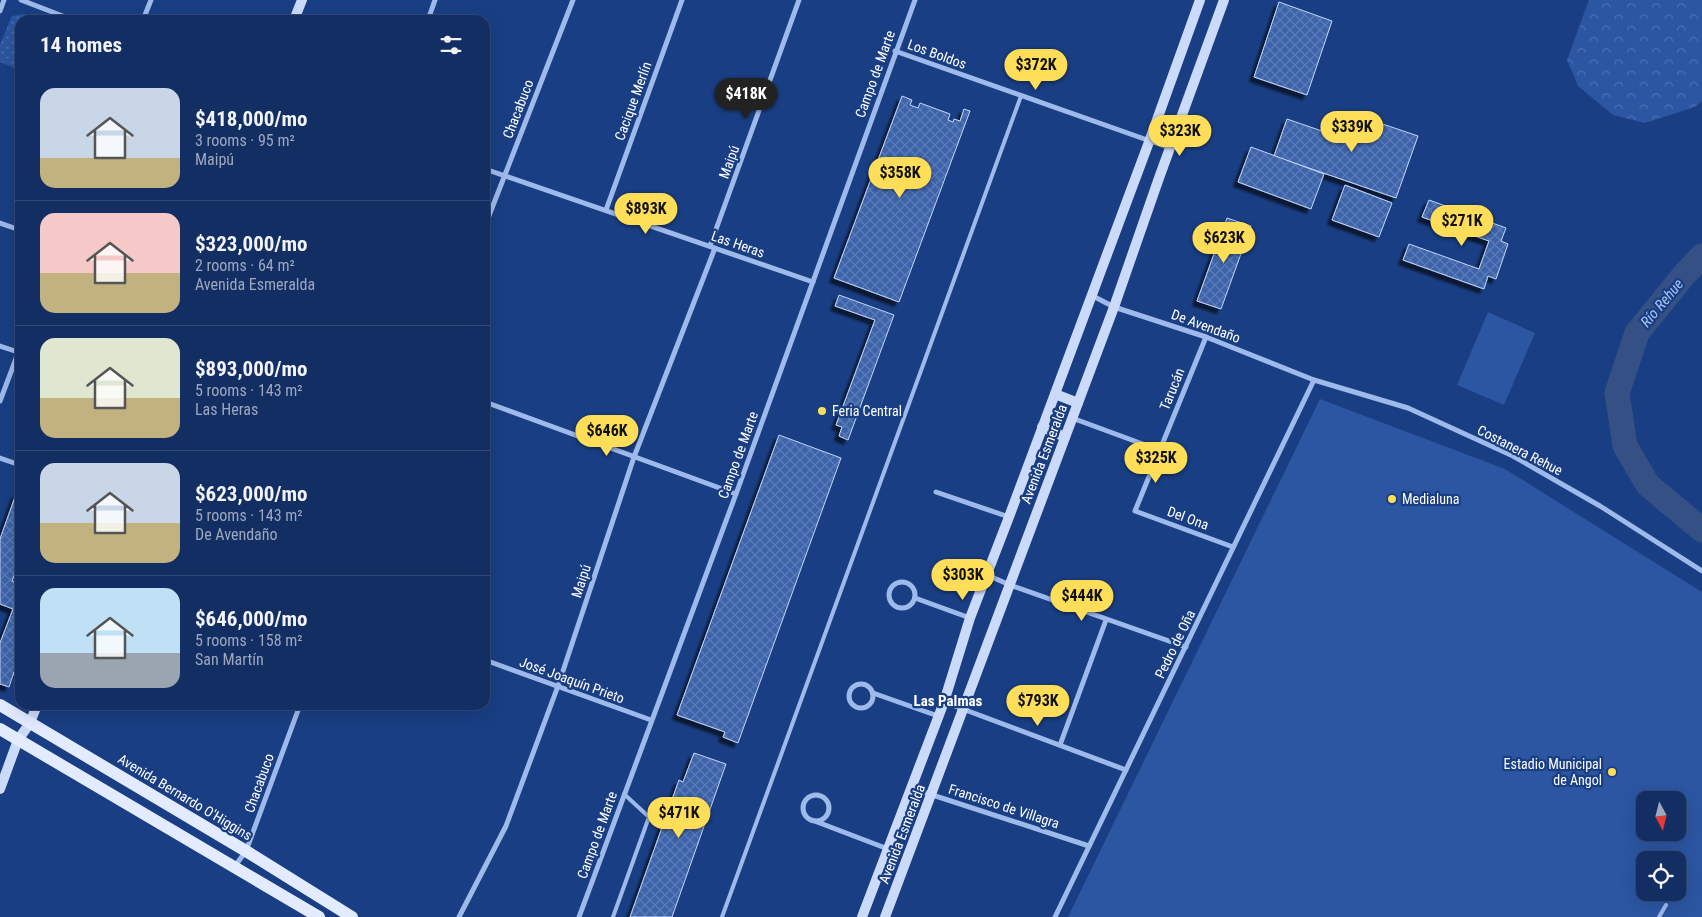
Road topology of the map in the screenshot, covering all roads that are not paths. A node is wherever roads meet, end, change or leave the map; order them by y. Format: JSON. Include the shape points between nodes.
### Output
{"nodes":[{"id":1,"x":4,"y":0,"type":"edge"},
{"id":2,"x":21,"y":0,"type":"edge"},
{"id":3,"x":151,"y":0,"type":"edge"},
{"id":4,"x":302,"y":0,"type":"edge"},
{"id":5,"x":435,"y":0,"type":"edge"},
{"id":6,"x":573,"y":0,"type":"edge"},
{"id":7,"x":682,"y":0,"type":"edge"},
{"id":8,"x":799,"y":0,"type":"edge"},
{"id":9,"x":915,"y":0,"type":"edge"},
{"id":10,"x":1200,"y":0,"type":"edge"},
{"id":11,"x":1224,"y":0,"type":"edge"},
{"id":12,"x":0,"y":11,"type":"edge"},
{"id":13,"x":60,"y":15,"type":"edge"},
{"id":14,"x":145,"y":15,"type":"edge"},
{"id":15,"x":296,"y":15,"type":"edge"},
{"id":16,"x":430,"y":15,"type":"edge"},
{"id":17,"x":895,"y":52,"type":"junction"},
{"id":18,"x":1022,"y":96,"type":"junction"},
{"id":19,"x":1149,"y":142,"type":"junction"},
{"id":20,"x":1170,"y":148,"type":"junction"},
{"id":21,"x":490,"y":171,"type":"edge"},
{"id":22,"x":505,"y":176,"type":"junction"},
{"id":23,"x":606,"y":210,"type":"junction"},
{"id":24,"x":490,"y":214,"type":"edge"},
{"id":25,"x":0,"y":222,"type":"edge"},
{"id":26,"x":15,"y":228,"type":"edge"},
{"id":27,"x":712,"y":247,"type":"junction"},
{"id":28,"x":813,"y":282,"type":"junction"},
{"id":29,"x":1091,"y":295,"type":"junction"},
{"id":30,"x":1114,"y":307,"type":"junction"},
{"id":31,"x":1206,"y":337,"type":"junction"},
{"id":32,"x":0,"y":346,"type":"edge"},
{"id":33,"x":15,"y":349,"type":"edge"},
{"id":34,"x":15,"y":361,"type":"edge"},
{"id":35,"x":1314,"y":380,"type":"junction"},
{"id":36,"x":1055,"y":394,"type":"junction"},
{"id":37,"x":0,"y":400,"type":"edge"},
{"id":38,"x":1078,"y":403,"type":"junction"},
{"id":39,"x":490,"y":404,"type":"edge"},
{"id":40,"x":1072,"y":418,"type":"junction"},
{"id":41,"x":1042,"y":427,"type":"junction"},
{"id":42,"x":1065,"y":437,"type":"junction"},
{"id":43,"x":1159,"y":450,"type":"junction"},
{"id":44,"x":634,"y":457,"type":"junction"},
{"id":45,"x":0,"y":458,"type":"edge"},
{"id":46,"x":15,"y":463,"type":"edge"},
{"id":47,"x":936,"y":492,"type":"dead end"},
{"id":48,"x":736,"y":494,"type":"junction"},
{"id":49,"x":1134,"y":511,"type":"joint"},
{"id":50,"x":1009,"y":517,"type":"junction"},
{"id":51,"x":1233,"y":547,"type":"junction"},
{"id":52,"x":1702,"y":571,"type":"edge"},
{"id":53,"x":986,"y":575,"type":"junction"},
{"id":54,"x":1010,"y":585,"type":"junction"},
{"id":55,"x":915,"y":598,"type":"junction"},
{"id":56,"x":970,"y":618,"type":"junction"},
{"id":57,"x":1106,"y":620,"type":"junction"},
{"id":58,"x":1186,"y":647,"type":"junction"},
{"id":59,"x":490,"y":662,"type":"edge"},
{"id":60,"x":558,"y":686,"type":"junction"},
{"id":61,"x":873,"y":693,"type":"junction"},
{"id":62,"x":944,"y":702,"type":"junction"},
{"id":63,"x":0,"y":705,"type":"edge"},
{"id":64,"x":963,"y":709,"type":"junction"},
{"id":65,"x":35,"y":710,"type":"edge"},
{"id":66,"x":298,"y":710,"type":"edge"},
{"id":67,"x":938,"y":716,"type":"junction"},
{"id":68,"x":651,"y":720,"type":"junction"},
{"id":69,"x":30,"y":723,"type":"junction"},
{"id":70,"x":0,"y":729,"type":"edge"},
{"id":71,"x":18,"y":740,"type":"junction"},
{"id":72,"x":1060,"y":745,"type":"junction"},
{"id":73,"x":1126,"y":770,"type":"junction"},
{"id":74,"x":911,"y":788,"type":"junction"},
{"id":75,"x":0,"y":789,"type":"edge"},
{"id":76,"x":624,"y":794,"type":"junction"},
{"id":77,"x":932,"y":794,"type":"junction"},
{"id":78,"x":812,"y":820,"type":"junction"},
{"id":79,"x":1089,"y":846,"type":"junction"},
{"id":80,"x":888,"y":849,"type":"junction"},
{"id":81,"x":246,"y":851,"type":"junction"},
{"id":82,"x":234,"y":866,"type":"junction"},
{"id":83,"x":1666,"y":905,"type":"dead end"},
{"id":84,"x":319,"y":917,"type":"edge"},
{"id":85,"x":352,"y":917,"type":"edge"},
{"id":86,"x":459,"y":917,"type":"edge"},
{"id":87,"x":579,"y":917,"type":"edge"},
{"id":88,"x":613,"y":917,"type":"edge"},
{"id":89,"x":722,"y":917,"type":"edge"},
{"id":90,"x":862,"y":917,"type":"edge"},
{"id":91,"x":886,"y":917,"type":"edge"},
{"id":92,"x":1055,"y":917,"type":"edge"},
{"id":93,"x":1659,"y":917,"type":"edge"}],
"edges":[{"from":1,"to":12,"type":"street"},
{"from":2,"to":13,"type":"street"},
{"from":3,"to":14,"type":"street"},
{"from":4,"to":15,"type":"street"},
{"from":5,"to":16,"type":"street"},
{"from":6,"to":22,"type":"street","name":"Chacabuco"},
{"from":7,"to":23,"type":"street","name":"Cacique Merlín"},
{"from":8,"to":27,"type":"street","name":"Maipú"},
{"from":9,"to":17,"type":"street","name":"Campo de Marte"},
{"from":10,"to":19,"type":"street","name":"Avenida Esmeralda"},
{"from":11,"to":20,"type":"street","name":"Avenida Esmeralda"},
{"from":17,"to":18,"type":"street","name":"Los Boldos"},
{"from":17,"to":28,"type":"street","name":"Campo de Marte"},
{"from":18,"to":19,"type":"street","name":"Los Boldos"},
{"from":18,"to":89,"type":"lane"},
{"from":19,"to":20,"type":"street","name":"Los Boldos"},
{"from":19,"to":29,"type":"street","name":"Avenida Esmeralda"},
{"from":20,"to":30,"type":"street","name":"Avenida Esmeralda"},
{"from":21,"to":22,"type":"street","name":"Las Heras"},
{"from":22,"to":23,"type":"street","name":"Las Heras"},
{"from":22,"to":24,"type":"street","name":"Chacabuco"},
{"from":23,"to":27,"type":"street","name":"Las Heras"},
{"from":25,"to":26,"type":"street"},
{"from":27,"to":28,"type":"street","name":"Las Heras"},
{"from":27,"to":44,"type":"street","name":"Maipú"},
{"from":28,"to":48,"type":"street","name":"Campo de Marte"},
{"from":29,"to":30,"type":"street","name":"De Avendaño"},
{"from":29,"to":36,"type":"street","name":"Avenida Esmeralda"},
{"from":30,"to":31,"type":"street","name":"De Avendaño"},
{"from":30,"to":38,"type":"street","name":"Avenida Esmeralda"},
{"from":31,"to":35,"type":"street","name":"De Avendaño"},
{"from":31,"to":43,"type":"street","name":"Tarucán"},
{"from":32,"to":33,"type":"street"},
{"from":34,"to":37,"type":"street"},
{"from":35,"to":51,"type":"street","name":"Pedro de Oña"},
{"from":35,"to":52,"type":"street","name":"Costanera Rehue","via":[[1408,408],[1513,456],[1600,506]]},
{"from":36,"to":38,"type":"street"},
{"from":36,"to":41,"type":"street","name":"Avenida Esmeralda"},
{"from":38,"to":40,"type":"street","name":"Avenida Esmeralda"},
{"from":39,"to":44,"type":"street"},
{"from":40,"to":42,"type":"street","name":"Avenida Esmeralda"},
{"from":40,"to":43,"type":"street"},
{"from":41,"to":42,"type":"street"},
{"from":41,"to":50,"type":"street","name":"Avenida Esmeralda"},
{"from":42,"to":54,"type":"street","name":"Avenida Esmeralda"},
{"from":43,"to":49,"type":"street","name":"Tarucán"},
{"from":44,"to":48,"type":"street"},
{"from":44,"to":60,"type":"street","name":"Maipú"},
{"from":45,"to":46,"type":"street"},
{"from":47,"to":50,"type":"street"},
{"from":48,"to":68,"type":"street","name":"Campo de Marte"},
{"from":49,"to":51,"type":"street","name":"Del Ona"},
{"from":50,"to":53,"type":"street","name":"Avenida Esmeralda"},
{"from":51,"to":58,"type":"street","name":"Pedro de Oña"},
{"from":53,"to":54,"type":"street"},
{"from":53,"to":56,"type":"street","name":"Avenida Esmeralda"},
{"from":54,"to":57,"type":"street"},
{"from":54,"to":64,"type":"street","name":"Avenida Esmeralda"},
{"from":55,"to":55,"type":"street","via":[[911,605],[899,608],[893,604],[890,593],[894,586],[903,582],[913,588]]},
{"from":55,"to":56,"type":"street"},
{"from":56,"to":62,"type":"street","name":"Avenida Esmeralda"},
{"from":57,"to":58,"type":"street"},
{"from":57,"to":72,"type":"street"},
{"from":58,"to":73,"type":"street","name":"Pedro de Oña"},
{"from":59,"to":60,"type":"street","name":"José Joaquín Prieto"},
{"from":60,"to":68,"type":"street","name":"José Joaquín Prieto"},
{"from":60,"to":86,"type":"street","name":"Maipú","via":[[506,826]]},
{"from":61,"to":61,"type":"street","via":[[872,701],[864,708],[853,706],[848,698],[856,684],[866,684]]},
{"from":61,"to":67,"type":"street"},
{"from":62,"to":64,"type":"street"},
{"from":62,"to":67,"type":"street","name":"Avenida Esmeralda"},
{"from":63,"to":69,"type":"main road","name":"Avenida Bernardo O'Higgins"},
{"from":64,"to":72,"type":"street"},
{"from":64,"to":77,"type":"street","name":"Avenida Esmeralda"},
{"from":65,"to":69,"type":"street"},
{"from":66,"to":81,"type":"street","name":"Chacabuco"},
{"from":67,"to":74,"type":"street","name":"Avenida Esmeralda"},
{"from":68,"to":76,"type":"street","name":"Campo de Marte"},
{"from":69,"to":71,"type":"street"},
{"from":69,"to":81,"type":"main road","name":"Avenida Bernardo O'Higgins"},
{"from":70,"to":71,"type":"main road"},
{"from":71,"to":75,"type":"street"},
{"from":71,"to":82,"type":"main road"},
{"from":72,"to":73,"type":"street"},
{"from":73,"to":79,"type":"street","name":"Pedro de Oña"},
{"from":74,"to":77,"type":"street","name":"Francisco de Villagra"},
{"from":74,"to":80,"type":"street","name":"Avenida Esmeralda"},
{"from":76,"to":87,"type":"street","name":"Campo de Marte"},
{"from":76,"to":88,"type":"lane","via":[[649,817]]},
{"from":77,"to":79,"type":"street","name":"Francisco de Villagra"},
{"from":77,"to":91,"type":"street","name":"Avenida Esmeralda"},
{"from":78,"to":78,"type":"street","via":[[806,817],[803,806],[807,798],[816,795],[826,801],[828,811],[824,818]]},
{"from":78,"to":80,"type":"street"},
{"from":79,"to":92,"type":"street","name":"Pedro de Oña"},
{"from":80,"to":90,"type":"street","name":"Avenida Esmeralda"},
{"from":81,"to":82,"type":"street","name":"Chacabuco"},
{"from":81,"to":85,"type":"main road","name":"Avenida Bernardo O'Higgins"},
{"from":82,"to":84,"type":"main road"},
{"from":83,"to":93,"type":"lane"}]}
